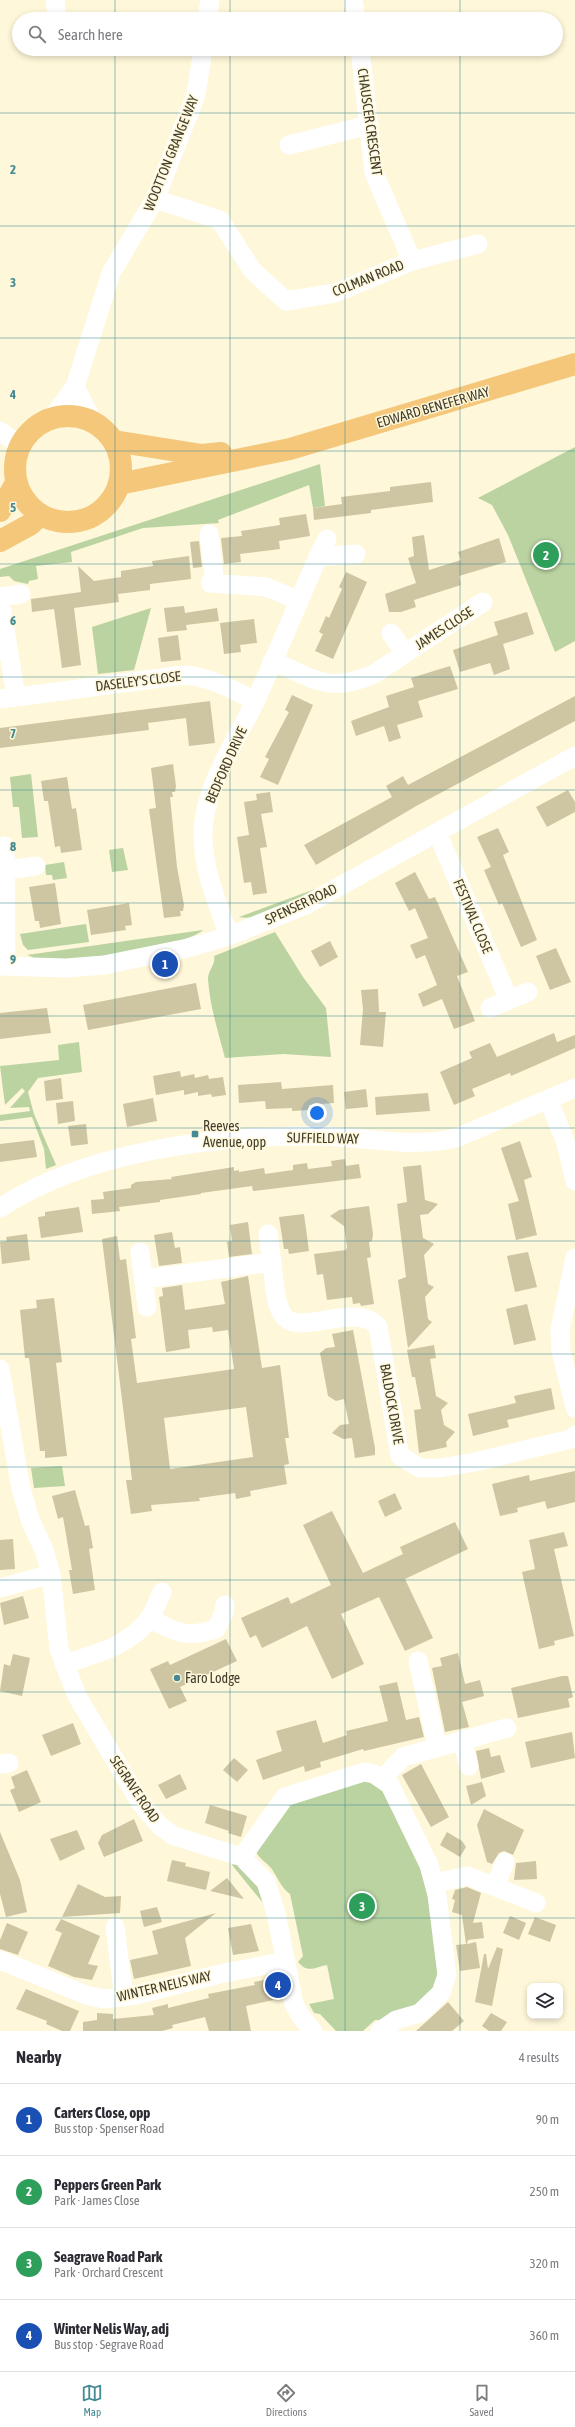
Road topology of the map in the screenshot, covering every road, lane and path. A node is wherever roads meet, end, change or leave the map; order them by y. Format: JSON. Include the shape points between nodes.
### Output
{"nodes":[{"id":1,"x":55,"y":0,"type":"edge"},
{"id":2,"x":210,"y":0,"type":"edge"},
{"id":3,"x":353,"y":0,"type":"edge"},
{"id":4,"x":56,"y":12,"type":"edge"},
{"id":5,"x":208,"y":12,"type":"edge"},
{"id":6,"x":355,"y":12,"type":"edge"},
{"id":7,"x":201,"y":56,"type":"edge"},
{"id":8,"x":361,"y":56,"type":"edge"},
{"id":9,"x":369,"y":125,"type":"junction"},
{"id":10,"x":289,"y":145,"type":"dead end"},
{"id":11,"x":155,"y":199,"type":"junction"},
{"id":12,"x":478,"y":244,"type":"dead end"},
{"id":13,"x":412,"y":261,"type":"junction"},
{"id":14,"x":575,"y":364,"type":"edge"},
{"id":15,"x":75,"y":387,"type":"junction"},
{"id":16,"x":52,"y":418,"type":"junction"},
{"id":17,"x":93,"y":422,"type":"junction"},
{"id":18,"x":0,"y":431,"type":"edge"},
{"id":19,"x":114,"y":442,"type":"junction"},
{"id":20,"x":20,"y":446,"type":"junction"},
{"id":21,"x":290,"y":448,"type":"junction"},
{"id":22,"x":16,"y":483,"type":"junction"},
{"id":23,"x":119,"y":484,"type":"junction"},
{"id":24,"x":0,"y":511,"type":"edge"},
{"id":25,"x":40,"y":515,"type":"junction"},
{"id":26,"x":209,"y":534,"type":"dead end"},
{"id":27,"x":327,"y":539,"type":"dead end"},
{"id":28,"x":0,"y":541,"type":"edge"},
{"id":29,"x":356,"y":554,"type":"dead end"},
{"id":30,"x":318,"y":557,"type":"junction"},
{"id":31,"x":21,"y":594,"type":"dead end"},
{"id":32,"x":0,"y":597,"type":"edge"},
{"id":33,"x":298,"y":600,"type":"junction"},
{"id":34,"x":484,"y":602,"type":"dead end"},
{"id":35,"x":391,"y":633,"type":"dead end"},
{"id":36,"x":405,"y":653,"type":"junction"},
{"id":37,"x":272,"y":661,"type":"junction"},
{"id":38,"x":8,"y":698,"type":"edge"},
{"id":39,"x":255,"y":701,"type":"junction"},
{"id":40,"x":575,"y":756,"type":"edge"},
{"id":41,"x":437,"y":832,"type":"junction"},
{"id":42,"x":5,"y":846,"type":"dead end"},
{"id":43,"x":36,"y":866,"type":"dead end"},
{"id":44,"x":7,"y":870,"type":"junction"},
{"id":45,"x":229,"y":936,"type":"junction"},
{"id":46,"x":3,"y":966,"type":"edge"},
{"id":47,"x":528,"y":992,"type":"dead end"},
{"id":48,"x":510,"y":1000,"type":"junction"},
{"id":49,"x":490,"y":1008,"type":"dead end"},
{"id":50,"x":575,"y":1088,"type":"edge"},
{"id":51,"x":548,"y":1099,"type":"junction"},
{"id":52,"x":575,"y":1182,"type":"edge"},
{"id":53,"x":0,"y":1208,"type":"edge"},
{"id":54,"x":268,"y":1234,"type":"dead end"},
{"id":55,"x":140,"y":1252,"type":"dead end"},
{"id":56,"x":272,"y":1262,"type":"junction"},
{"id":57,"x":575,"y":1264,"type":"edge"},
{"id":58,"x":144,"y":1279,"type":"junction"},
{"id":59,"x":147,"y":1307,"type":"dead end"},
{"id":60,"x":0,"y":1369,"type":"edge"},
{"id":61,"x":3,"y":1397,"type":"edge"},
{"id":62,"x":575,"y":1408,"type":"edge"},
{"id":63,"x":575,"y":1435,"type":"edge"},
{"id":64,"x":51,"y":1574,"type":"junction"},
{"id":65,"x":0,"y":1588,"type":"edge"},
{"id":66,"x":162,"y":1592,"type":"dead end"},
{"id":67,"x":225,"y":1605,"type":"dead end"},
{"id":68,"x":150,"y":1618,"type":"junction"},
{"id":69,"x":418,"y":1661,"type":"dead end"},
{"id":70,"x":64,"y":1664,"type":"junction"},
{"id":71,"x":507,"y":1728,"type":"dead end"},
{"id":72,"x":462,"y":1740,"type":"junction"},
{"id":73,"x":437,"y":1747,"type":"junction"},
{"id":74,"x":469,"y":1766,"type":"dead end"},
{"id":75,"x":383,"y":1778,"type":"junction"},
{"id":76,"x":242,"y":1857,"type":"junction"},
{"id":77,"x":505,"y":1862,"type":"dead end"},
{"id":78,"x":434,"y":1883,"type":"junction"},
{"id":79,"x":495,"y":1887,"type":"junction"},
{"id":80,"x":536,"y":1903,"type":"dead end"},
{"id":81,"x":115,"y":1927,"type":"dead end"},
{"id":82,"x":0,"y":1960,"type":"edge"},
{"id":83,"x":286,"y":1961,"type":"junction"},
{"id":84,"x":124,"y":1997,"type":"junction"},
{"id":85,"x":313,"y":2031,"type":"edge"},
{"id":86,"x":380,"y":2031,"type":"edge"}],
"edges":[{"from":1,"to":4,"type":"street"},
{"from":2,"to":5,"type":"street"},
{"from":3,"to":6,"type":"street"},
{"from":7,"to":11,"type":"street","name":"WOOTTON GRANGE WAY","via":[[196,95]]},
{"from":8,"to":9,"type":"street","name":"CHAUSCER CRESCENT"},
{"from":9,"to":10,"type":"street"},
{"from":9,"to":13,"type":"street","name":"CHAUSCER CRESCENT","via":[[374,173]]},
{"from":11,"to":13,"type":"street","name":"COLMAN ROAD","via":[[220,220],[252,270],[286,302],[335,293]]},
{"from":11,"to":15,"type":"street","name":"WOOTTON GRANGE WAY","via":[[111,273]]},
{"from":12,"to":13,"type":"street","name":"COLMAN ROAD"},
{"from":14,"to":21,"type":"main road","name":"EDWARD BENEFER WAY"},
{"from":15,"to":16,"type":"street","name":"WOOTTON GRANGE WAY"},
{"from":15,"to":17,"type":"street"},
{"from":16,"to":17,"type":"main road","via":[[80,417]]},
{"from":16,"to":20,"type":"main road","via":[[33,429]]},
{"from":17,"to":19,"type":"main road"},
{"from":18,"to":20,"type":"street"},
{"from":19,"to":21,"type":"main road","name":"EDWARD BENEFER WAY","via":[[202,455]]},
{"from":19,"to":23,"type":"main road","via":[[121,468]]},
{"from":20,"to":22,"type":"main road","via":[[15,460]]},
{"from":21,"to":23,"type":"main road","name":"EDWARD BENEFER WAY"},
{"from":22,"to":24,"type":"main road"},
{"from":22,"to":25,"type":"main road","via":[[24,500]]},
{"from":23,"to":25,"type":"main road","via":[[113,498],[102,510],[88,519],[72,522],[55,521]]},
{"from":25,"to":28,"type":"main road","via":[[31,524]]},
{"from":26,"to":33,"type":"street","via":[[213,583],[266,587]]},
{"from":27,"to":30,"type":"street","name":"BEDFORD DRIVE"},
{"from":29,"to":30,"type":"street"},
{"from":30,"to":33,"type":"street","name":"BEDFORD DRIVE"},
{"from":31,"to":32,"type":"street","name":"DASELEY'S CLOSE"},
{"from":32,"to":38,"type":"street","name":"DASELEY'S CLOSE"},
{"from":33,"to":37,"type":"street","name":"BEDFORD DRIVE"},
{"from":34,"to":36,"type":"street","name":"JAMES CLOSE"},
{"from":35,"to":36,"type":"street","name":"JAMES CLOSE"},
{"from":36,"to":37,"type":"street","name":"JAMES CLOSE","via":[[374,674],[360,680],[333,685]]},
{"from":37,"to":39,"type":"street","name":"BEDFORD DRIVE"},
{"from":38,"to":39,"type":"street","name":"DASELEY'S CLOSE","via":[[184,675],[216,681]]},
{"from":39,"to":45,"type":"street","name":"BEDFORD DRIVE","via":[[212,790],[204,815],[205,856]]},
{"from":40,"to":41,"type":"street","name":"SPENSER ROAD"},
{"from":41,"to":45,"type":"street","name":"SPENSER ROAD","via":[[306,905]]},
{"from":41,"to":48,"type":"street","name":"FESTIVAL CLOSE"},
{"from":42,"to":44,"type":"street"},
{"from":43,"to":44,"type":"street"},
{"from":44,"to":46,"type":"street"},
{"from":45,"to":46,"type":"street","name":"SPENSER ROAD","via":[[165,953],[104,965],[66,968]]},
{"from":47,"to":48,"type":"street"},
{"from":48,"to":49,"type":"street"},
{"from":50,"to":51,"type":"street","name":"SUFFIELD WAY"},
{"from":51,"to":52,"type":"street","via":[[566,1143]]},
{"from":51,"to":53,"type":"street","name":"SUFFIELD WAY","via":[[456,1138],[436,1143],[416,1144],[315,1136],[207,1142],[171,1148],[78,1170],[28,1192]]},
{"from":54,"to":56,"type":"street","name":"BALDOCK DRIVE"},
{"from":55,"to":58,"type":"street"},
{"from":56,"to":58,"type":"street"},
{"from":56,"to":63,"type":"street","name":"BALDOCK DRIVE","via":[[280,1309],[284,1317],[301,1323],[358,1316],[373,1320],[378,1326],[400,1456],[410,1464],[420,1468],[440,1468],[475,1462],[571,1439]]},
{"from":57,"to":62,"type":"street","via":[[560,1330],[561,1351]]},
{"from":58,"to":59,"type":"street"},
{"from":60,"to":61,"type":"street","name":"SEGRAVE ROAD"},
{"from":61,"to":64,"type":"street","name":"SEGRAVE ROAD","via":[[21,1489],[30,1522],[44,1550]]},
{"from":64,"to":65,"type":"street"},
{"from":64,"to":70,"type":"street","name":"SEGRAVE ROAD"},
{"from":66,"to":68,"type":"street"},
{"from":67,"to":68,"type":"street","via":[[216,1629],[202,1634],[170,1630]]},
{"from":68,"to":70,"type":"street","via":[[130,1638],[96,1654]]},
{"from":69,"to":73,"type":"street"},
{"from":70,"to":76,"type":"street","name":"SEGRAVE ROAD","via":[[77,1696],[150,1816],[174,1836]]},
{"from":71,"to":72,"type":"street"},
{"from":72,"to":73,"type":"street"},
{"from":72,"to":74,"type":"street"},
{"from":73,"to":75,"type":"street","via":[[403,1757]]},
{"from":75,"to":76,"type":"street","via":[[374,1774],[356,1773],[285,1797]]},
{"from":75,"to":78,"type":"street","via":[[390,1785],[418,1838],[430,1865]]},
{"from":76,"to":83,"type":"street","name":"SEGRAVE ROAD","via":[[266,1882]]},
{"from":77,"to":79,"type":"street"},
{"from":78,"to":79,"type":"street","via":[[468,1876]]},
{"from":78,"to":86,"type":"street","via":[[447,1975],[445,1985],[441,1993],[420,2013],[396,2020]]},
{"from":79,"to":80,"type":"street"},
{"from":81,"to":84,"type":"street"},
{"from":82,"to":84,"type":"street","name":"WINTER NELIS WAY","via":[[86,1995],[104,1999]]},
{"from":83,"to":84,"type":"street","name":"WINTER NELIS WAY"},
{"from":83,"to":85,"type":"street","name":"SEGRAVE ROAD","via":[[294,2004]]}]}
